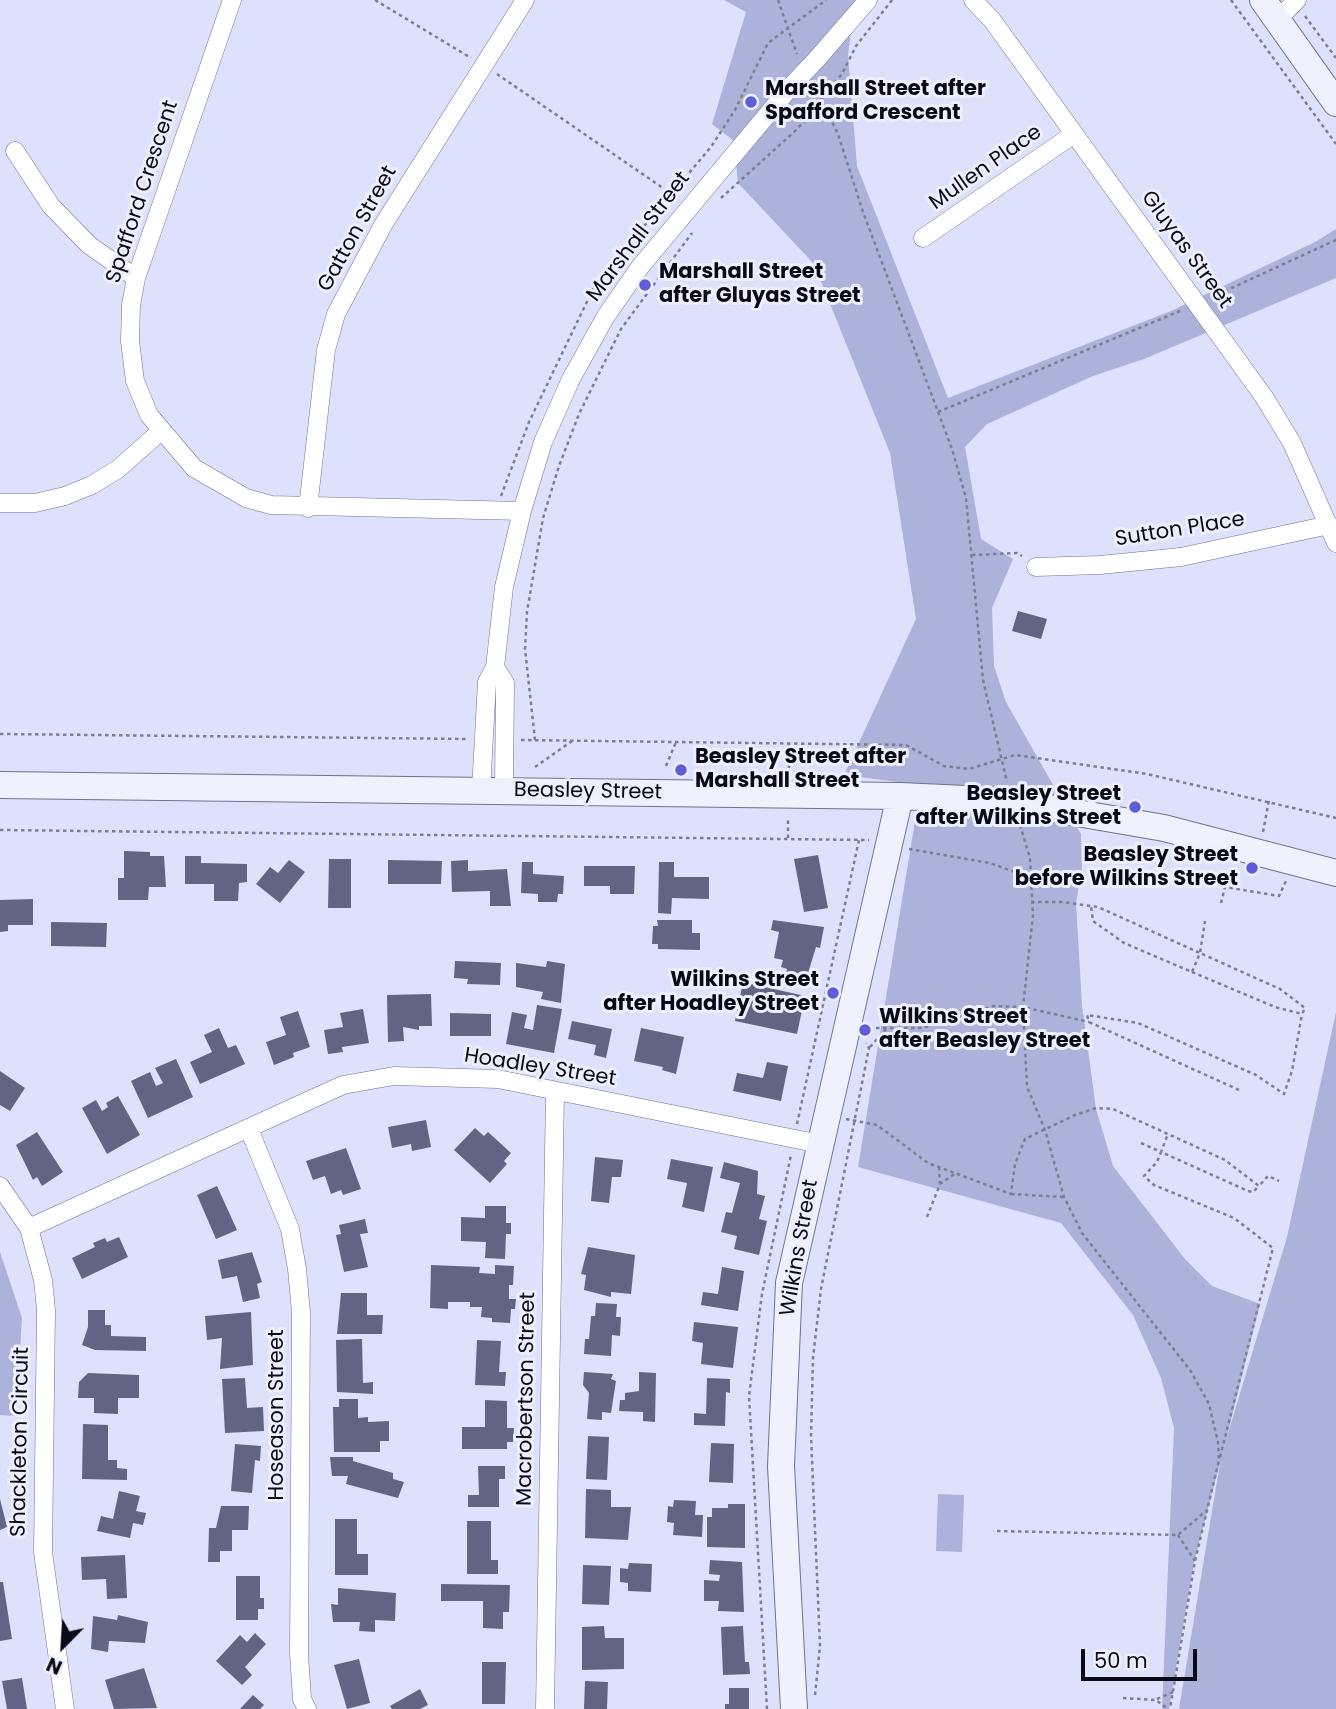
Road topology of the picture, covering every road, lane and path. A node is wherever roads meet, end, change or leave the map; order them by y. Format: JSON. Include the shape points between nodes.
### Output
{"nodes":[{"id":1,"x":232,"y":0,"type":"edge"},
{"id":2,"x":375,"y":0,"type":"edge"},
{"id":3,"x":525,"y":0,"type":"edge"},
{"id":4,"x":778,"y":0,"type":"edge"},
{"id":5,"x":826,"y":0,"type":"edge"},
{"id":6,"x":867,"y":0,"type":"edge"},
{"id":7,"x":892,"y":0,"type":"edge"},
{"id":8,"x":973,"y":0,"type":"edge"},
{"id":9,"x":1231,"y":0,"type":"edge"},
{"id":10,"x":1283,"y":6,"type":"edge"},
{"id":11,"x":788,"y":27,"type":"junction"},
{"id":12,"x":1336,"y":58,"type":"edge"},
{"id":13,"x":484,"y":66,"type":"junction"},
{"id":14,"x":805,"y":71,"type":"junction"},
{"id":15,"x":822,"y":100,"type":"junction"},
{"id":16,"x":1336,"y":103,"type":"edge"},
{"id":17,"x":1074,"y":134,"type":"junction"},
{"id":18,"x":1336,"y":144,"type":"edge"},
{"id":19,"x":15,"y":151,"type":"dead end"},
{"id":20,"x":671,"y":194,"type":"junction"},
{"id":21,"x":690,"y":206,"type":"junction"},
{"id":22,"x":714,"y":207,"type":"dead end"},
{"id":23,"x":693,"y":231,"type":"dead end"},
{"id":24,"x":923,"y":238,"type":"dead end"},
{"id":25,"x":1336,"y":240,"type":"edge"},
{"id":26,"x":136,"y":278,"type":"junction"},
{"id":27,"x":1197,"y":304,"type":"junction"},
{"id":28,"x":938,"y":412,"type":"junction"},
{"id":29,"x":161,"y":431,"type":"junction"},
{"id":30,"x":500,"y":499,"type":"dead end"},
{"id":31,"x":0,"y":503,"type":"edge"},
{"id":32,"x":308,"y":508,"type":"junction"},
{"id":33,"x":522,"y":511,"type":"junction"},
{"id":34,"x":1329,"y":525,"type":"junction"},
{"id":35,"x":1336,"y":543,"type":"edge"},
{"id":36,"x":972,"y":555,"type":"junction"},
{"id":37,"x":1036,"y":567,"type":"joint"},
{"id":38,"x":495,"y":667,"type":"junction"},
{"id":39,"x":0,"y":734,"type":"edge"},
{"id":40,"x":484,"y":739,"type":"junction"},
{"id":41,"x":504,"y":740,"type":"junction"},
{"id":42,"x":535,"y":740,"type":"junction"},
{"id":43,"x":572,"y":741,"type":"junction"},
{"id":44,"x":676,"y":742,"type":"junction"},
{"id":45,"x":1002,"y":757,"type":"junction"},
{"id":46,"x":535,"y":766,"type":"dead end"},
{"id":47,"x":666,"y":766,"type":"dead end"},
{"id":48,"x":0,"y":785,"type":"edge"},
{"id":49,"x":493,"y":791,"type":"junction"},
{"id":50,"x":900,"y":796,"type":"junction"},
{"id":51,"x":1011,"y":803,"type":"junction"},
{"id":52,"x":1336,"y":818,"type":"edge"},
{"id":53,"x":0,"y":830,"type":"edge"},
{"id":54,"x":889,"y":841,"type":"junction"},
{"id":55,"x":1336,"y":873,"type":"edge"},
{"id":56,"x":1031,"y":878,"type":"junction"},
{"id":57,"x":1031,"y":902,"type":"junction"},
{"id":58,"x":1091,"y":906,"type":"junction"},
{"id":59,"x":1205,"y":921,"type":"dead end"},
{"id":60,"x":1200,"y":953,"type":"junction"},
{"id":61,"x":1192,"y":972,"type":"junction"},
{"id":62,"x":1023,"y":1007,"type":"junction"},
{"id":63,"x":1302,"y":1014,"type":"junction"},
{"id":64,"x":1089,"y":1022,"type":"junction"},
{"id":65,"x":861,"y":1027,"type":"dead end"},
{"id":66,"x":886,"y":1028,"type":"junction"},
{"id":67,"x":864,"y":1041,"type":"dead end"},
{"id":68,"x":869,"y":1048,"type":"junction"},
{"id":69,"x":1239,"y":1090,"type":"dead end"},
{"id":70,"x":555,"y":1091,"type":"junction"},
{"id":71,"x":802,"y":1103,"type":"dead end"},
{"id":72,"x":826,"y":1115,"type":"junction"},
{"id":73,"x":854,"y":1120,"type":"junction"},
{"id":74,"x":248,"y":1129,"type":"junction"},
{"id":75,"x":1045,"y":1130,"type":"junction"},
{"id":76,"x":1168,"y":1134,"type":"junction"},
{"id":77,"x":1140,"y":1143,"type":"dead end"},
{"id":78,"x":820,"y":1144,"type":"junction"},
{"id":79,"x":1161,"y":1152,"type":"junction"},
{"id":80,"x":939,"y":1167,"type":"junction"},
{"id":81,"x":956,"y":1173,"type":"junction"},
{"id":82,"x":1279,"y":1181,"type":"dead end"},
{"id":83,"x":940,"y":1184,"type":"junction"},
{"id":84,"x":0,"y":1186,"type":"edge"},
{"id":85,"x":1259,"y":1186,"type":"junction"},
{"id":86,"x":1011,"y":1194,"type":"junction"},
{"id":87,"x":1064,"y":1197,"type":"junction"},
{"id":88,"x":927,"y":1217,"type":"dead end"},
{"id":89,"x":29,"y":1228,"type":"junction"},
{"id":90,"x":1219,"y":1460,"type":"junction"},
{"id":91,"x":1207,"y":1510,"type":"junction"},
{"id":92,"x":997,"y":1531,"type":"dead end"},
{"id":93,"x":1178,"y":1535,"type":"junction"},
{"id":94,"x":1195,"y":1562,"type":"junction"},
{"id":95,"x":1173,"y":1692,"type":"junction"},
{"id":96,"x":1124,"y":1698,"type":"dead end"},
{"id":97,"x":1156,"y":1700,"type":"junction"},
{"id":98,"x":804,"y":1707,"type":"edge"},
{"id":99,"x":65,"y":1709,"type":"edge"},
{"id":100,"x":307,"y":1709,"type":"edge"},
{"id":101,"x":545,"y":1709,"type":"edge"},
{"id":102,"x":1169,"y":1709,"type":"edge"}],
"edges":[{"from":1,"to":26,"type":"street","name":"Spafford Crescent"},
{"from":2,"to":13,"type":"path"},
{"from":3,"to":13,"type":"street","name":"Gatton Street"},
{"from":4,"to":11,"type":"path"},
{"from":5,"to":11,"type":"path"},
{"from":6,"to":14,"type":"street","name":"Marshall Street"},
{"from":7,"to":15,"type":"path"},
{"from":8,"to":17,"type":"street","name":"Gluyas Street"},
{"from":9,"to":18,"type":"path"},
{"from":10,"to":12,"type":"path"},
{"from":10,"to":16,"type":"main road"},
{"from":11,"to":14,"type":"path"},
{"from":11,"to":20,"type":"path","via":[[768,43],[735,110]]},
{"from":13,"to":20,"type":"path"},
{"from":13,"to":32,"type":"street","name":"Gatton Street","via":[[383,225],[336,314],[326,351]]},
{"from":14,"to":15,"type":"path"},
{"from":14,"to":21,"type":"street","name":"Marshall Street"},
{"from":15,"to":22,"type":"path"},
{"from":15,"to":28,"type":"path"},
{"from":17,"to":24,"type":"street","name":"Mullen Place"},
{"from":17,"to":27,"type":"street","name":"Gluyas Street"},
{"from":19,"to":26,"type":"street","via":[[51,206],[89,244]]},
{"from":20,"to":21,"type":"path"},
{"from":20,"to":30,"type":"path","via":[[596,283],[529,422]]},
{"from":21,"to":33,"type":"street","name":"Marshall Street","via":[[606,316],[571,379]]},
{"from":23,"to":42,"type":"path","via":[[621,329],[559,466],[543,518],[527,612],[524,649]]},
{"from":25,"to":27,"type":"path"},
{"from":26,"to":29,"type":"street","name":"Spafford Crescent","via":[[130,341],[135,380]]},
{"from":27,"to":28,"type":"path"},
{"from":27,"to":34,"type":"street","name":"Gluyas Street","via":[[1292,443]]},
{"from":28,"to":36,"type":"path","via":[[966,498]]},
{"from":29,"to":31,"type":"street","via":[[92,485],[35,503]]},
{"from":29,"to":32,"type":"street","name":"Spafford Crescent","via":[[194,468],[233,492],[271,505]]},
{"from":32,"to":33,"type":"street","name":"Spafford Crescent"},
{"from":33,"to":38,"type":"street","name":"Marshall Street","via":[[504,587]]},
{"from":34,"to":35,"type":"street","name":"Gluyas Street"},
{"from":34,"to":37,"type":"street","name":"Sutton Place","via":[[1181,557]]},
{"from":36,"to":37,"type":"path","via":[[1017,553]]},
{"from":36,"to":45,"type":"path","via":[[984,680]]},
{"from":38,"to":40,"type":"street","name":"Marshall Street","via":[[487,682]]},
{"from":38,"to":41,"type":"street","name":"Marshall Street","via":[[505,683]]},
{"from":39,"to":40,"type":"path"},
{"from":40,"to":49,"type":"street","name":"Marshall Street"},
{"from":41,"to":42,"type":"path"},
{"from":41,"to":49,"type":"street","name":"Marshall Street"},
{"from":42,"to":43,"type":"path"},
{"from":43,"to":44,"type":"path"},
{"from":43,"to":46,"type":"path"},
{"from":44,"to":45,"type":"path","via":[[906,745],[944,766],[969,769]]},
{"from":44,"to":47,"type":"path"},
{"from":45,"to":51,"type":"path"},
{"from":45,"to":52,"type":"path","via":[[1053,759],[1147,774]]},
{"from":48,"to":49,"type":"main road","name":"Beasley Street"},
{"from":49,"to":50,"type":"main road","name":"Beasley Street"},
{"from":50,"to":51,"type":"main road","name":"Beasley Street"},
{"from":50,"to":54,"type":"main road","name":"Wilkins Street"},
{"from":51,"to":55,"type":"main road","name":"Beasley Street","via":[[1164,828]]},
{"from":51,"to":56,"type":"path","via":[[1030,858]]},
{"from":53,"to":54,"type":"path"},
{"from":54,"to":56,"type":"path","via":[[990,863]]},
{"from":54,"to":72,"type":"main road","name":"Wilkins Street"},
{"from":56,"to":57,"type":"path"},
{"from":57,"to":58,"type":"path"},
{"from":57,"to":62,"type":"path"},
{"from":58,"to":60,"type":"path"},
{"from":58,"to":61,"type":"path","via":[[1093,921],[1124,943]]},
{"from":59,"to":60,"type":"path"},
{"from":60,"to":61,"type":"path"},
{"from":60,"to":63,"type":"path","via":[[1280,989],[1305,1008]]},
{"from":61,"to":63,"type":"path"},
{"from":62,"to":64,"type":"path"},
{"from":62,"to":66,"type":"path","via":[[994,1006],[922,1028]]},
{"from":62,"to":75,"type":"path","via":[[1027,1087]]},
{"from":63,"to":64,"type":"path","via":[[1293,1071],[1284,1094],[1256,1075],[1138,1023],[1087,1015]]},
{"from":64,"to":69,"type":"path"},
{"from":65,"to":66,"type":"path"},
{"from":66,"to":68,"type":"path"},
{"from":67,"to":68,"type":"path"},
{"from":68,"to":73,"type":"path"},
{"from":70,"to":74,"type":"street","name":"Hoadley Street","via":[[498,1079],[394,1076],[343,1085]]},
{"from":70,"to":78,"type":"street","name":"Hoadley Street"},
{"from":70,"to":101,"type":"street","name":"Macrobertson Street"},
{"from":71,"to":72,"type":"path","via":[[810,1112]]},
{"from":72,"to":73,"type":"path"},
{"from":72,"to":78,"type":"main road","name":"Wilkins Street"},
{"from":73,"to":80,"type":"path","via":[[877,1125]]},
{"from":73,"to":98,"type":"path","via":[[821,1289],[813,1358],[811,1436],[820,1646]]},
{"from":74,"to":89,"type":"street","name":"Hoadley Street"},
{"from":74,"to":100,"type":"street","name":"Hoseason Street","via":[[290,1230],[297,1269],[301,1312],[299,1654],[302,1699]]},
{"from":75,"to":76,"type":"path","via":[[1075,1115],[1106,1108]]},
{"from":75,"to":86,"type":"path","via":[[1025,1139],[1015,1164]]},
{"from":75,"to":87,"type":"path"},
{"from":76,"to":79,"type":"path"},
{"from":76,"to":85,"type":"path","via":[[1225,1160]]},
{"from":77,"to":79,"type":"path"},
{"from":78,"to":98,"type":"main road","name":"Wilkins Street","via":[[789,1283],[784,1360],[781,1466]]},
{"from":79,"to":85,"type":"path","via":[[1248,1191]]},
{"from":79,"to":90,"type":"path","via":[[1144,1176],[1154,1185],[1234,1218],[1273,1248]]},
{"from":80,"to":81,"type":"path"},
{"from":80,"to":83,"type":"path"},
{"from":81,"to":83,"type":"path"},
{"from":81,"to":86,"type":"path"},
{"from":82,"to":85,"type":"path","via":[[1268,1176]]},
{"from":83,"to":88,"type":"path"},
{"from":84,"to":89,"type":"street","name":"Shackleton Circuit"},
{"from":86,"to":87,"type":"path"},
{"from":87,"to":90,"type":"path","via":[[1089,1244],[1200,1386],[1209,1404]]},
{"from":89,"to":99,"type":"street","name":"Shackleton Circuit","via":[[46,1310],[43,1552]]},
{"from":90,"to":91,"type":"path"},
{"from":91,"to":93,"type":"path"},
{"from":91,"to":94,"type":"path"},
{"from":92,"to":93,"type":"path"},
{"from":93,"to":94,"type":"path"},
{"from":94,"to":95,"type":"path"},
{"from":95,"to":97,"type":"path"},
{"from":95,"to":102,"type":"path"},
{"from":96,"to":97,"type":"path"},
{"from":97,"to":102,"type":"path"}]}
